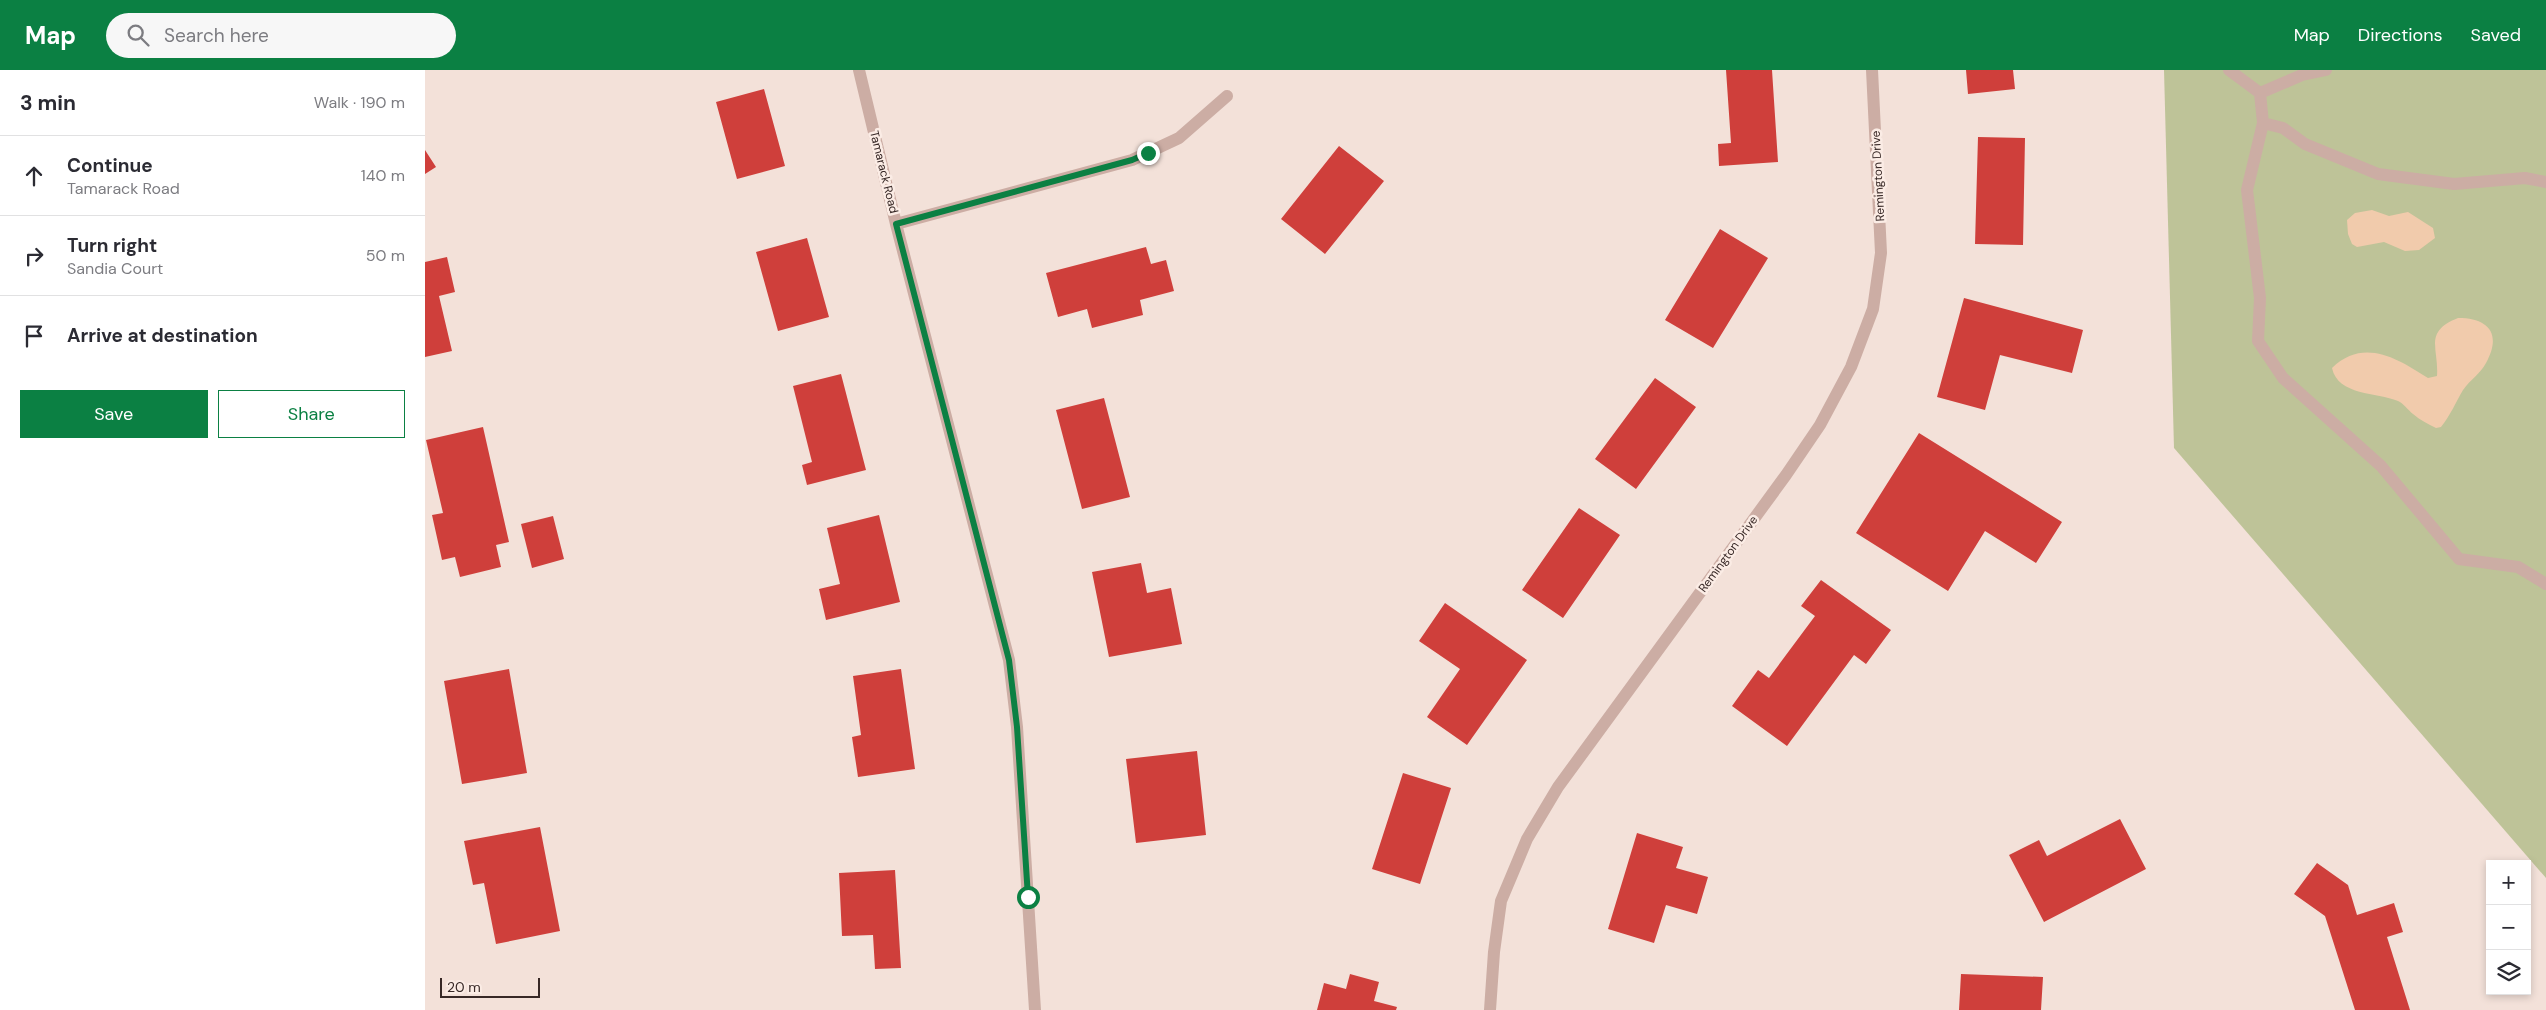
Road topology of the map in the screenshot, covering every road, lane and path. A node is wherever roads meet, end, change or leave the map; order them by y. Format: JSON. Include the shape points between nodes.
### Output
{"nodes":[{"id":1,"x":859,"y":70,"type":"edge"},
{"id":2,"x":1872,"y":70,"type":"edge"},
{"id":3,"x":2229,"y":70,"type":"edge"},
{"id":4,"x":2326,"y":70,"type":"edge"},
{"id":5,"x":2261,"y":93,"type":"junction"},
{"id":6,"x":1227,"y":96,"type":"dead end"},
{"id":7,"x":2263,"y":123,"type":"junction"},
{"id":8,"x":2546,"y":182,"type":"edge"},
{"id":9,"x":896,"y":224,"type":"junction"},
{"id":10,"x":2546,"y":584,"type":"edge"},
{"id":11,"x":1035,"y":1010,"type":"edge"},
{"id":12,"x":1490,"y":1010,"type":"edge"}],
"edges":[{"from":1,"to":9,"type":"street","name":"Tamarack Road"},
{"from":2,"to":12,"type":"street","name":"Remington Drive","via":[[1881,253],[1873,310],[1851,367],[1820,425],[1786,475],[1558,787],[1527,839],[1501,901]]},
{"from":3,"to":5,"type":"street"},
{"from":4,"to":5,"type":"street","via":[[2303,75]]},
{"from":5,"to":7,"type":"street"},
{"from":6,"to":9,"type":"street","via":[[1179,138],[1132,160]]},
{"from":7,"to":8,"type":"street","via":[[2283,128],[2305,144],[2378,174],[2454,184],[2525,178]]},
{"from":7,"to":10,"type":"street","via":[[2247,190],[2260,298],[2258,341],[2283,378],[2381,466],[2459,560],[2518,567]]},
{"from":9,"to":11,"type":"street","name":"Tamarack Road","via":[[1009,660],[1017,727]]}]}
